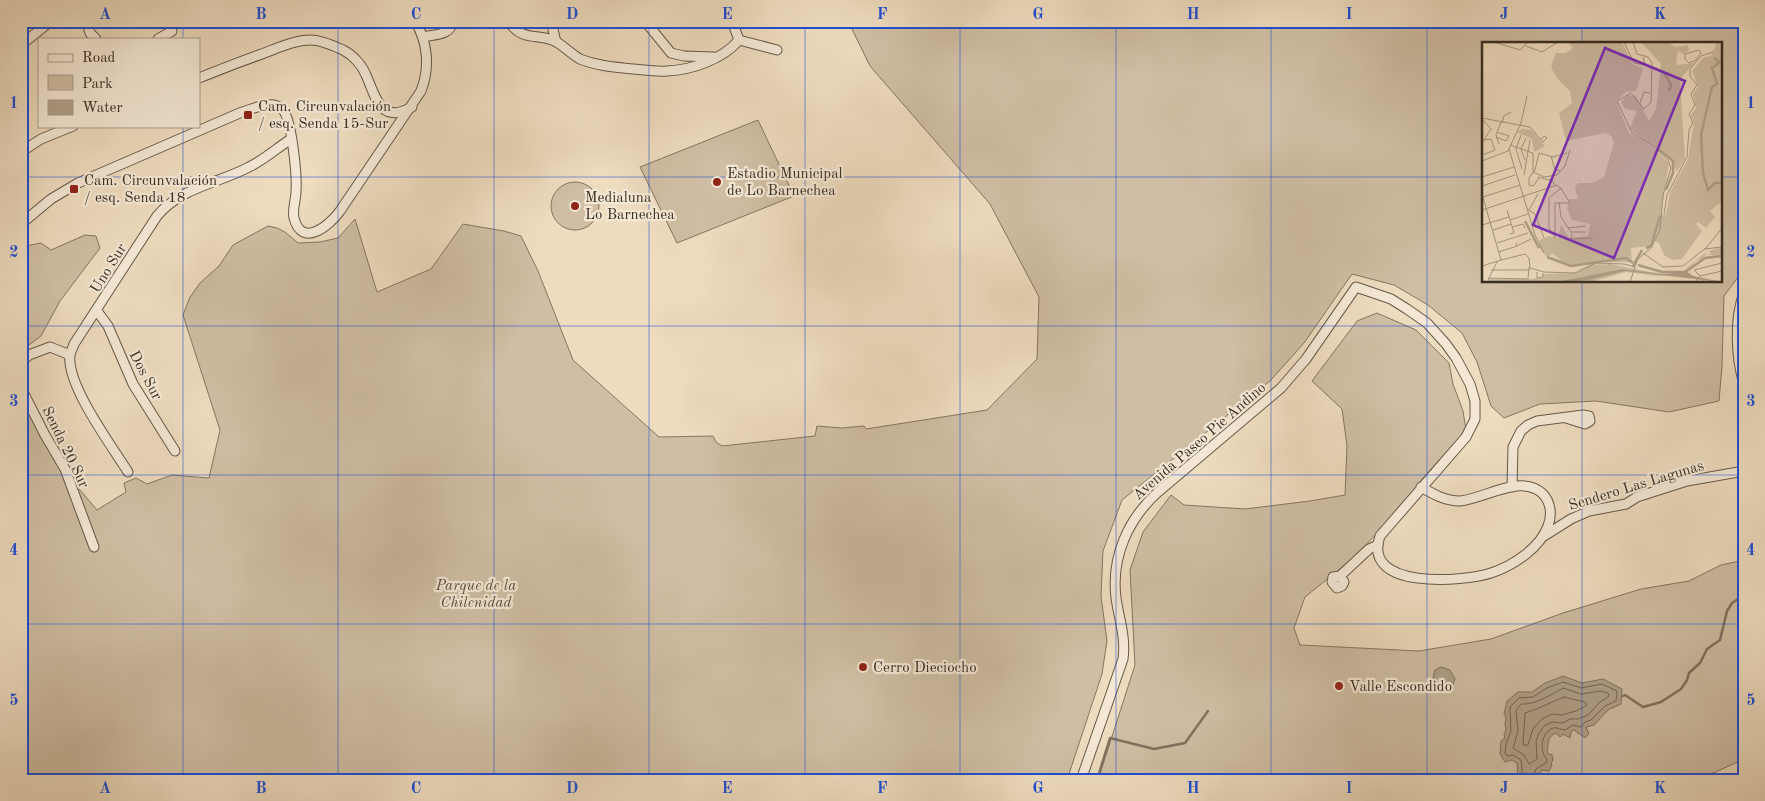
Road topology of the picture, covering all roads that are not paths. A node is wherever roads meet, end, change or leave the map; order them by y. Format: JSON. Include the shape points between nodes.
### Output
{"nodes":[{"id":1,"x":51,"y":21,"type":"edge"},
{"id":2,"x":91,"y":21,"type":"edge"},
{"id":3,"x":415,"y":21,"type":"edge"},
{"id":4,"x":453,"y":21,"type":"edge"},
{"id":5,"x":508,"y":21,"type":"edge"},
{"id":6,"x":551,"y":21,"type":"edge"},
{"id":7,"x":645,"y":21,"type":"edge"},
{"id":8,"x":732,"y":21,"type":"edge"},
{"id":9,"x":172,"y":31,"type":"dead end"},
{"id":10,"x":423,"y":37,"type":"junction"},
{"id":11,"x":95,"y":38,"type":"edge"},
{"id":12,"x":160,"y":38,"type":"edge"},
{"id":13,"x":740,"y":40,"type":"junction"},
{"id":14,"x":556,"y":42,"type":"junction"},
{"id":15,"x":21,"y":45,"type":"edge"},
{"id":16,"x":777,"y":50,"type":"dead end"},
{"id":17,"x":717,"y":58,"type":"junction"},
{"id":18,"x":200,"y":78,"type":"edge"},
{"id":19,"x":412,"y":107,"type":"junction"},
{"id":20,"x":67,"y":128,"type":"edge"},
{"id":21,"x":291,"y":139,"type":"junction"},
{"id":22,"x":21,"y":152,"type":"edge"},
{"id":23,"x":21,"y":224,"type":"edge"},
{"id":24,"x":1744,"y":293,"type":"edge"},
{"id":25,"x":97,"y":311,"type":"junction"},
{"id":26,"x":70,"y":355,"type":"junction"},
{"id":27,"x":21,"y":362,"type":"edge"},
{"id":28,"x":1744,"y":384,"type":"edge"},
{"id":29,"x":21,"y":388,"type":"edge"},
{"id":30,"x":1566,"y":418,"type":"dead end"},
{"id":31,"x":175,"y":451,"type":"dead end"},
{"id":32,"x":1744,"y":471,"type":"edge"},
{"id":33,"x":128,"y":472,"type":"dead end"},
{"id":34,"x":1512,"y":487,"type":"junction"},
{"id":35,"x":1421,"y":488,"type":"junction"},
{"id":36,"x":1550,"y":520,"type":"junction"},
{"id":37,"x":1558,"y":527,"type":"junction"},
{"id":38,"x":1542,"y":538,"type":"junction"},
{"id":39,"x":1378,"y":545,"type":"junction"},
{"id":40,"x":94,"y":547,"type":"dead end"},
{"id":41,"x":1340,"y":576,"type":"dead end"},
{"id":42,"x":1082,"y":780,"type":"edge"}],
"edges":[{"from":1,"to":15,"type":"street"},
{"from":2,"to":11,"type":"street","via":[[88,26]]},
{"from":3,"to":10,"type":"street"},
{"from":4,"to":10,"type":"street","via":[[446,34]]},
{"from":5,"to":14,"type":"street","via":[[524,36],[543,37]]},
{"from":6,"to":14,"type":"street"},
{"from":7,"to":17,"type":"street","via":[[675,54]]},
{"from":8,"to":13,"type":"street"},
{"from":9,"to":12,"type":"street"},
{"from":10,"to":19,"type":"street","via":[[426,73]]},
{"from":13,"to":16,"type":"street"},
{"from":13,"to":17,"type":"street"},
{"from":14,"to":17,"type":"street","via":[[579,58],[622,68],[668,72]]},
{"from":18,"to":19,"type":"street","via":[[290,43],[312,40],[354,58],[364,70],[383,109],[394,112]]},
{"from":19,"to":21,"type":"street","via":[[336,216],[314,232],[300,229],[294,217],[296,190]]},
{"from":20,"to":22,"type":"street"},
{"from":21,"to":23,"type":"street","via":[[290,123],[282,109],[278,105],[260,106],[78,183],[50,199]]},
{"from":21,"to":25,"type":"street","name":"Uno Sur","via":[[250,167],[184,193],[166,206]]},
{"from":24,"to":28,"type":"street","via":[[1737,324]]},
{"from":25,"to":26,"type":"street","name":"Uno Sur"},
{"from":25,"to":31,"type":"street","name":"Dos Sur","via":[[108,326],[133,384]]},
{"from":26,"to":27,"type":"street","via":[[50,347],[29,355]]},
{"from":26,"to":33,"type":"street","via":[[76,384]]},
{"from":29,"to":40,"type":"street","name":"Senda 20 Sur","via":[[65,469]]},
{"from":30,"to":34,"type":"street","via":[[1537,421],[1521,431],[1513,446]]},
{"from":32,"to":37,"type":"street","name":"Sendero Las Lagunas","via":[[1670,486],[1626,504],[1589,511]]},
{"from":34,"to":35,"type":"street","via":[[1458,501]]},
{"from":34,"to":36,"type":"street","via":[[1528,486],[1543,495],[1550,507]]},
{"from":35,"to":39,"type":"street","via":[[1383,532]]},
{"from":35,"to":42,"type":"street","name":"Avenida Paseo Pie Andino","via":[[1466,437],[1475,419],[1475,401],[1470,384],[1456,358],[1427,323],[1391,299],[1356,287],[1306,359],[1281,388],[1154,495],[1130,525],[1118,556],[1115,578],[1124,638],[1123,659]]},
{"from":36,"to":37,"type":"street"},
{"from":36,"to":38,"type":"street"},
{"from":37,"to":38,"type":"street","name":"Sendero Las Lagunas"},
{"from":38,"to":39,"type":"street","via":[[1503,568],[1483,575],[1442,580],[1414,578],[1396,572],[1383,561]]},
{"from":39,"to":41,"type":"street","via":[[1368,549]]}]}
